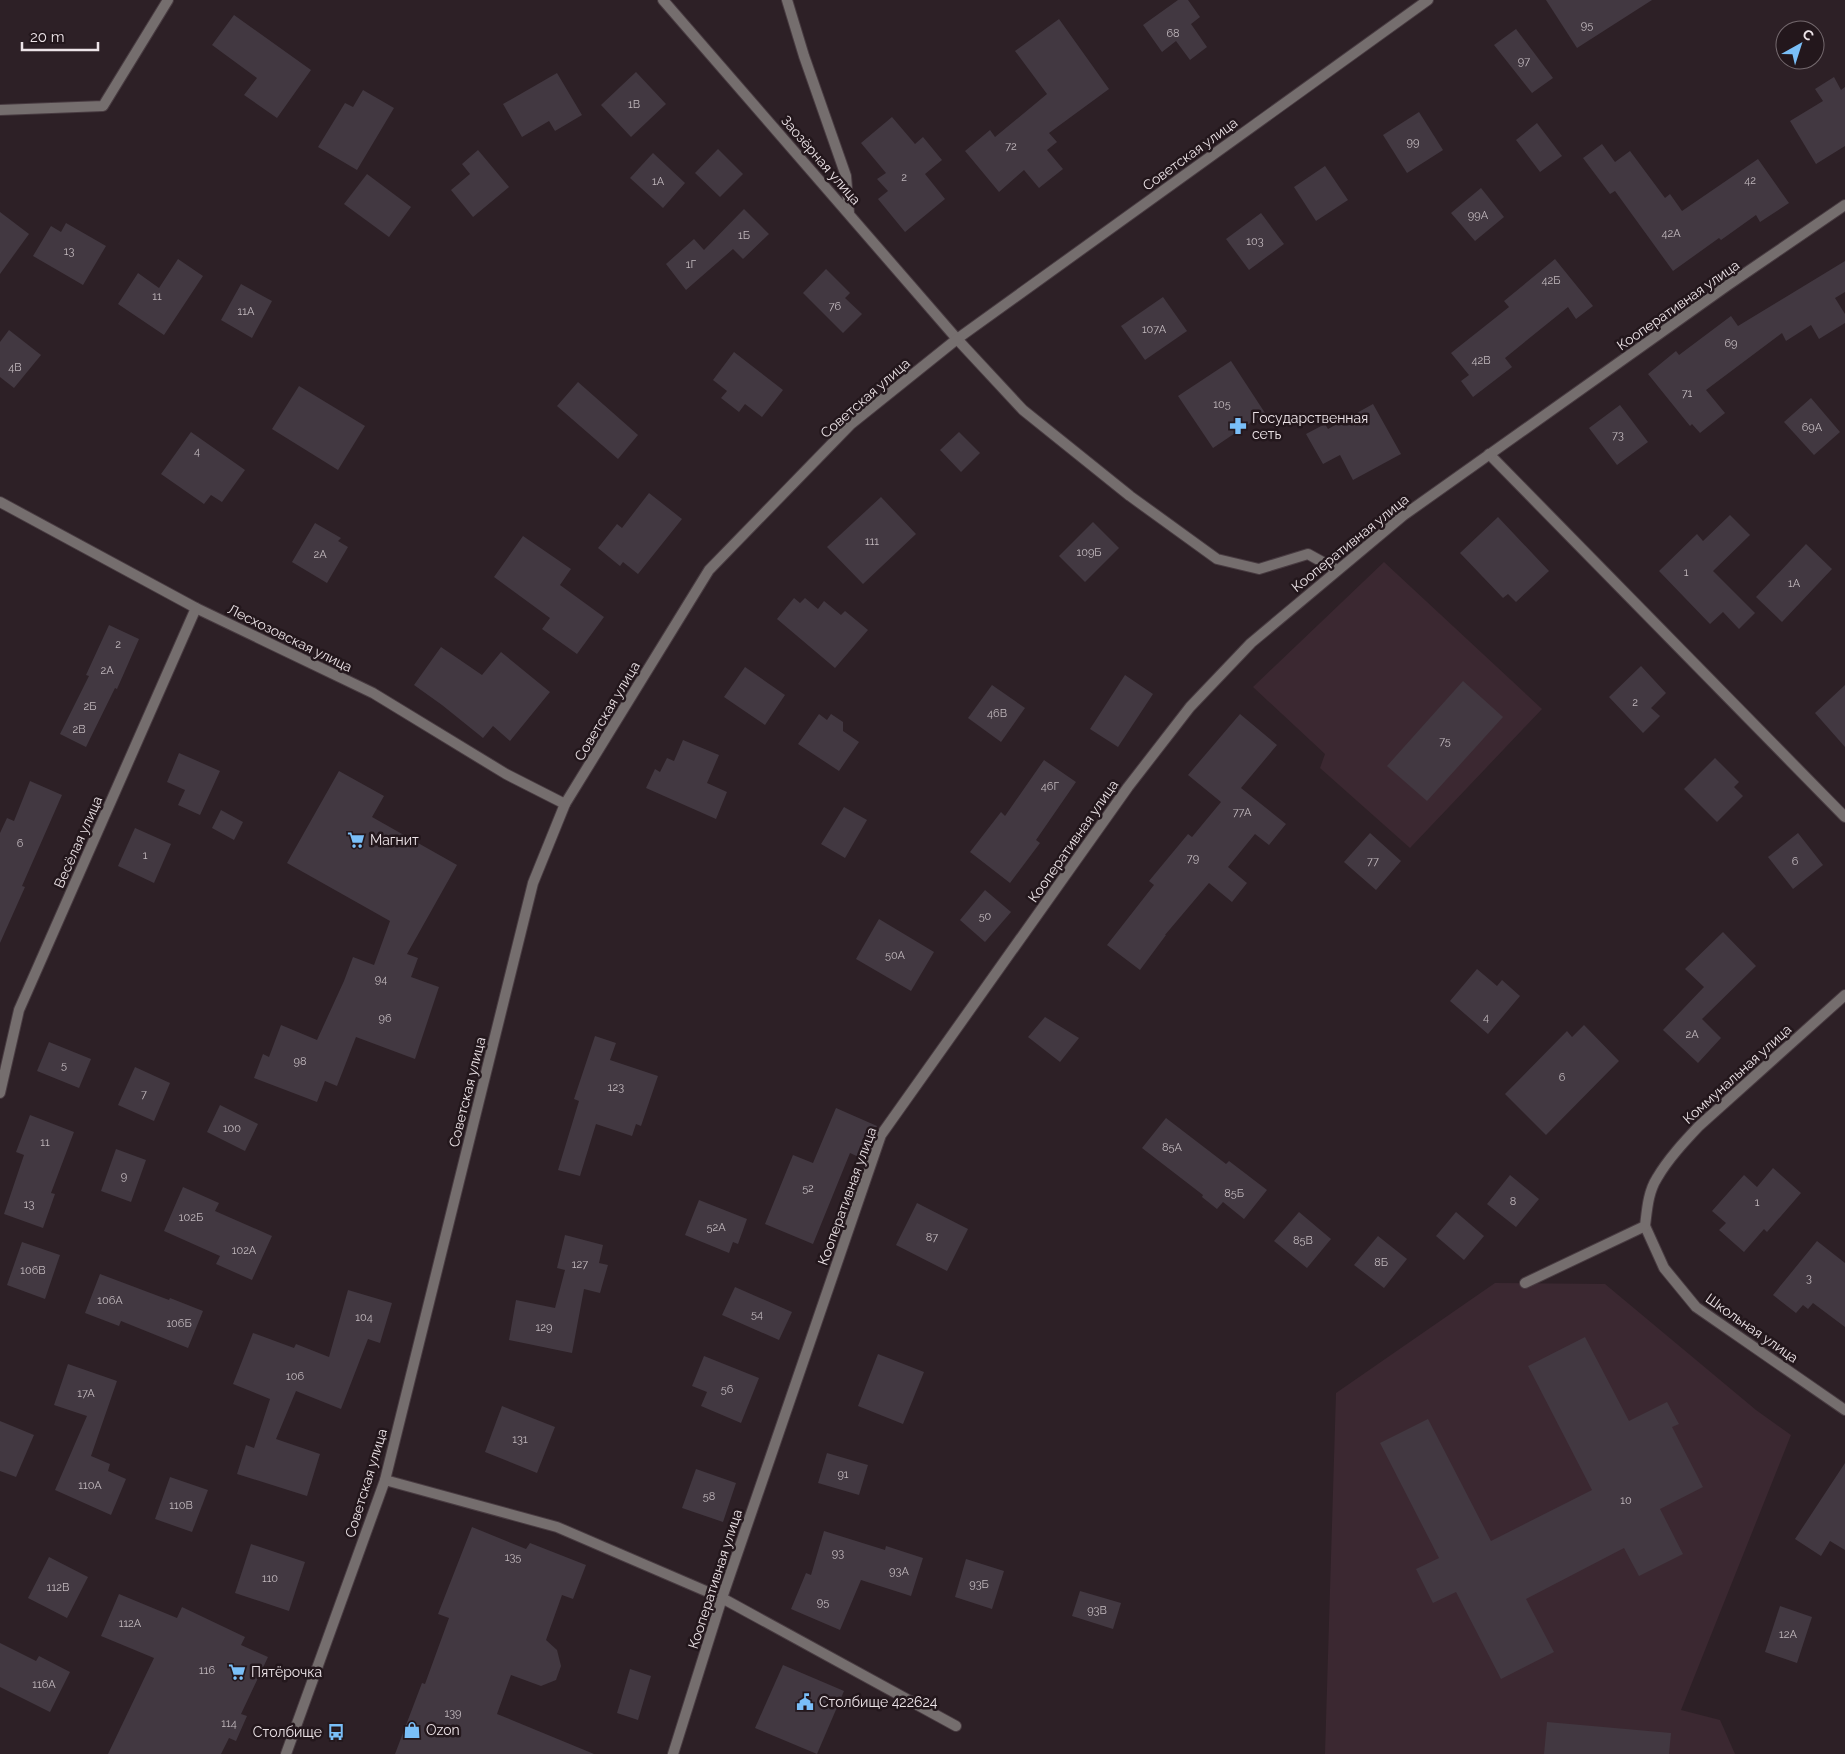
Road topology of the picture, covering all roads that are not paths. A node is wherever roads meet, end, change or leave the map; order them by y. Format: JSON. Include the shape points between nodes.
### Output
{"nodes":[{"id":1,"x":168,"y":0,"type":"edge"},
{"id":2,"x":663,"y":0,"type":"edge"},
{"id":3,"x":787,"y":0,"type":"edge"},
{"id":4,"x":1428,"y":0,"type":"edge"},
{"id":5,"x":0,"y":110,"type":"edge"},
{"id":6,"x":1845,"y":205,"type":"edge"},
{"id":7,"x":849,"y":214,"type":"junction"},
{"id":8,"x":957,"y":339,"type":"junction"},
{"id":9,"x":1489,"y":454,"type":"junction"},
{"id":10,"x":0,"y":502,"type":"edge"},
{"id":11,"x":1338,"y":570,"type":"junction"},
{"id":12,"x":196,"y":608,"type":"junction"},
{"id":13,"x":566,"y":804,"type":"junction"},
{"id":14,"x":1845,"y":817,"type":"edge"},
{"id":15,"x":1845,"y":995,"type":"edge"},
{"id":16,"x":0,"y":1093,"type":"edge"},
{"id":17,"x":1645,"y":1226,"type":"junction"},
{"id":18,"x":1525,"y":1283,"type":"dead end"},
{"id":19,"x":1845,"y":1410,"type":"edge"},
{"id":20,"x":385,"y":1480,"type":"junction"},
{"id":21,"x":722,"y":1598,"type":"junction"},
{"id":22,"x":956,"y":1726,"type":"dead end"},
{"id":23,"x":286,"y":1754,"type":"edge"},
{"id":24,"x":673,"y":1754,"type":"edge"}],
"edges":[{"from":1,"to":5,"type":"street","via":[[103,106]]},
{"from":2,"to":7,"type":"street","name":"Заозёрная улица"},
{"from":3,"to":7,"type":"street","via":[[846,176]]},
{"from":4,"to":8,"type":"street","name":"Советская улица"},
{"from":6,"to":9,"type":"street","name":"Кооперативная улица"},
{"from":7,"to":8,"type":"street","name":"Заозёрная улица"},
{"from":8,"to":11,"type":"street","name":"Заозёрная улица","via":[[1023,410],[1130,496],[1217,559],[1259,569],[1308,554]]},
{"from":8,"to":13,"type":"street","name":"Советская улица","via":[[851,424],[709,570]]},
{"from":9,"to":11,"type":"street","name":"Кооперативная улица","via":[[1404,515]]},
{"from":9,"to":14,"type":"street"},
{"from":10,"to":12,"type":"street","name":"Лесхозовская улица"},
{"from":11,"to":21,"type":"street","name":"Кооперативная улица","via":[[1251,643],[1190,708],[1128,787],[881,1135]]},
{"from":12,"to":13,"type":"street","name":"Лесхозовская улица","via":[[373,693],[506,774]]},
{"from":12,"to":16,"type":"street","name":"Весёлая улица","via":[[19,1010]]},
{"from":13,"to":20,"type":"street","name":"Советская улица","via":[[533,883]]},
{"from":15,"to":17,"type":"street","name":"Коммунальная улица","via":[[1687,1139],[1656,1178],[1648,1201]]},
{"from":17,"to":18,"type":"street"},
{"from":17,"to":19,"type":"street","name":"Школьная улица","via":[[1664,1268],[1696,1307]]},
{"from":20,"to":21,"type":"street","via":[[557,1527]]},
{"from":20,"to":23,"type":"street","name":"Советская улица"},
{"from":21,"to":22,"type":"street"},
{"from":21,"to":24,"type":"street","name":"Кооперативная улица"}]}
